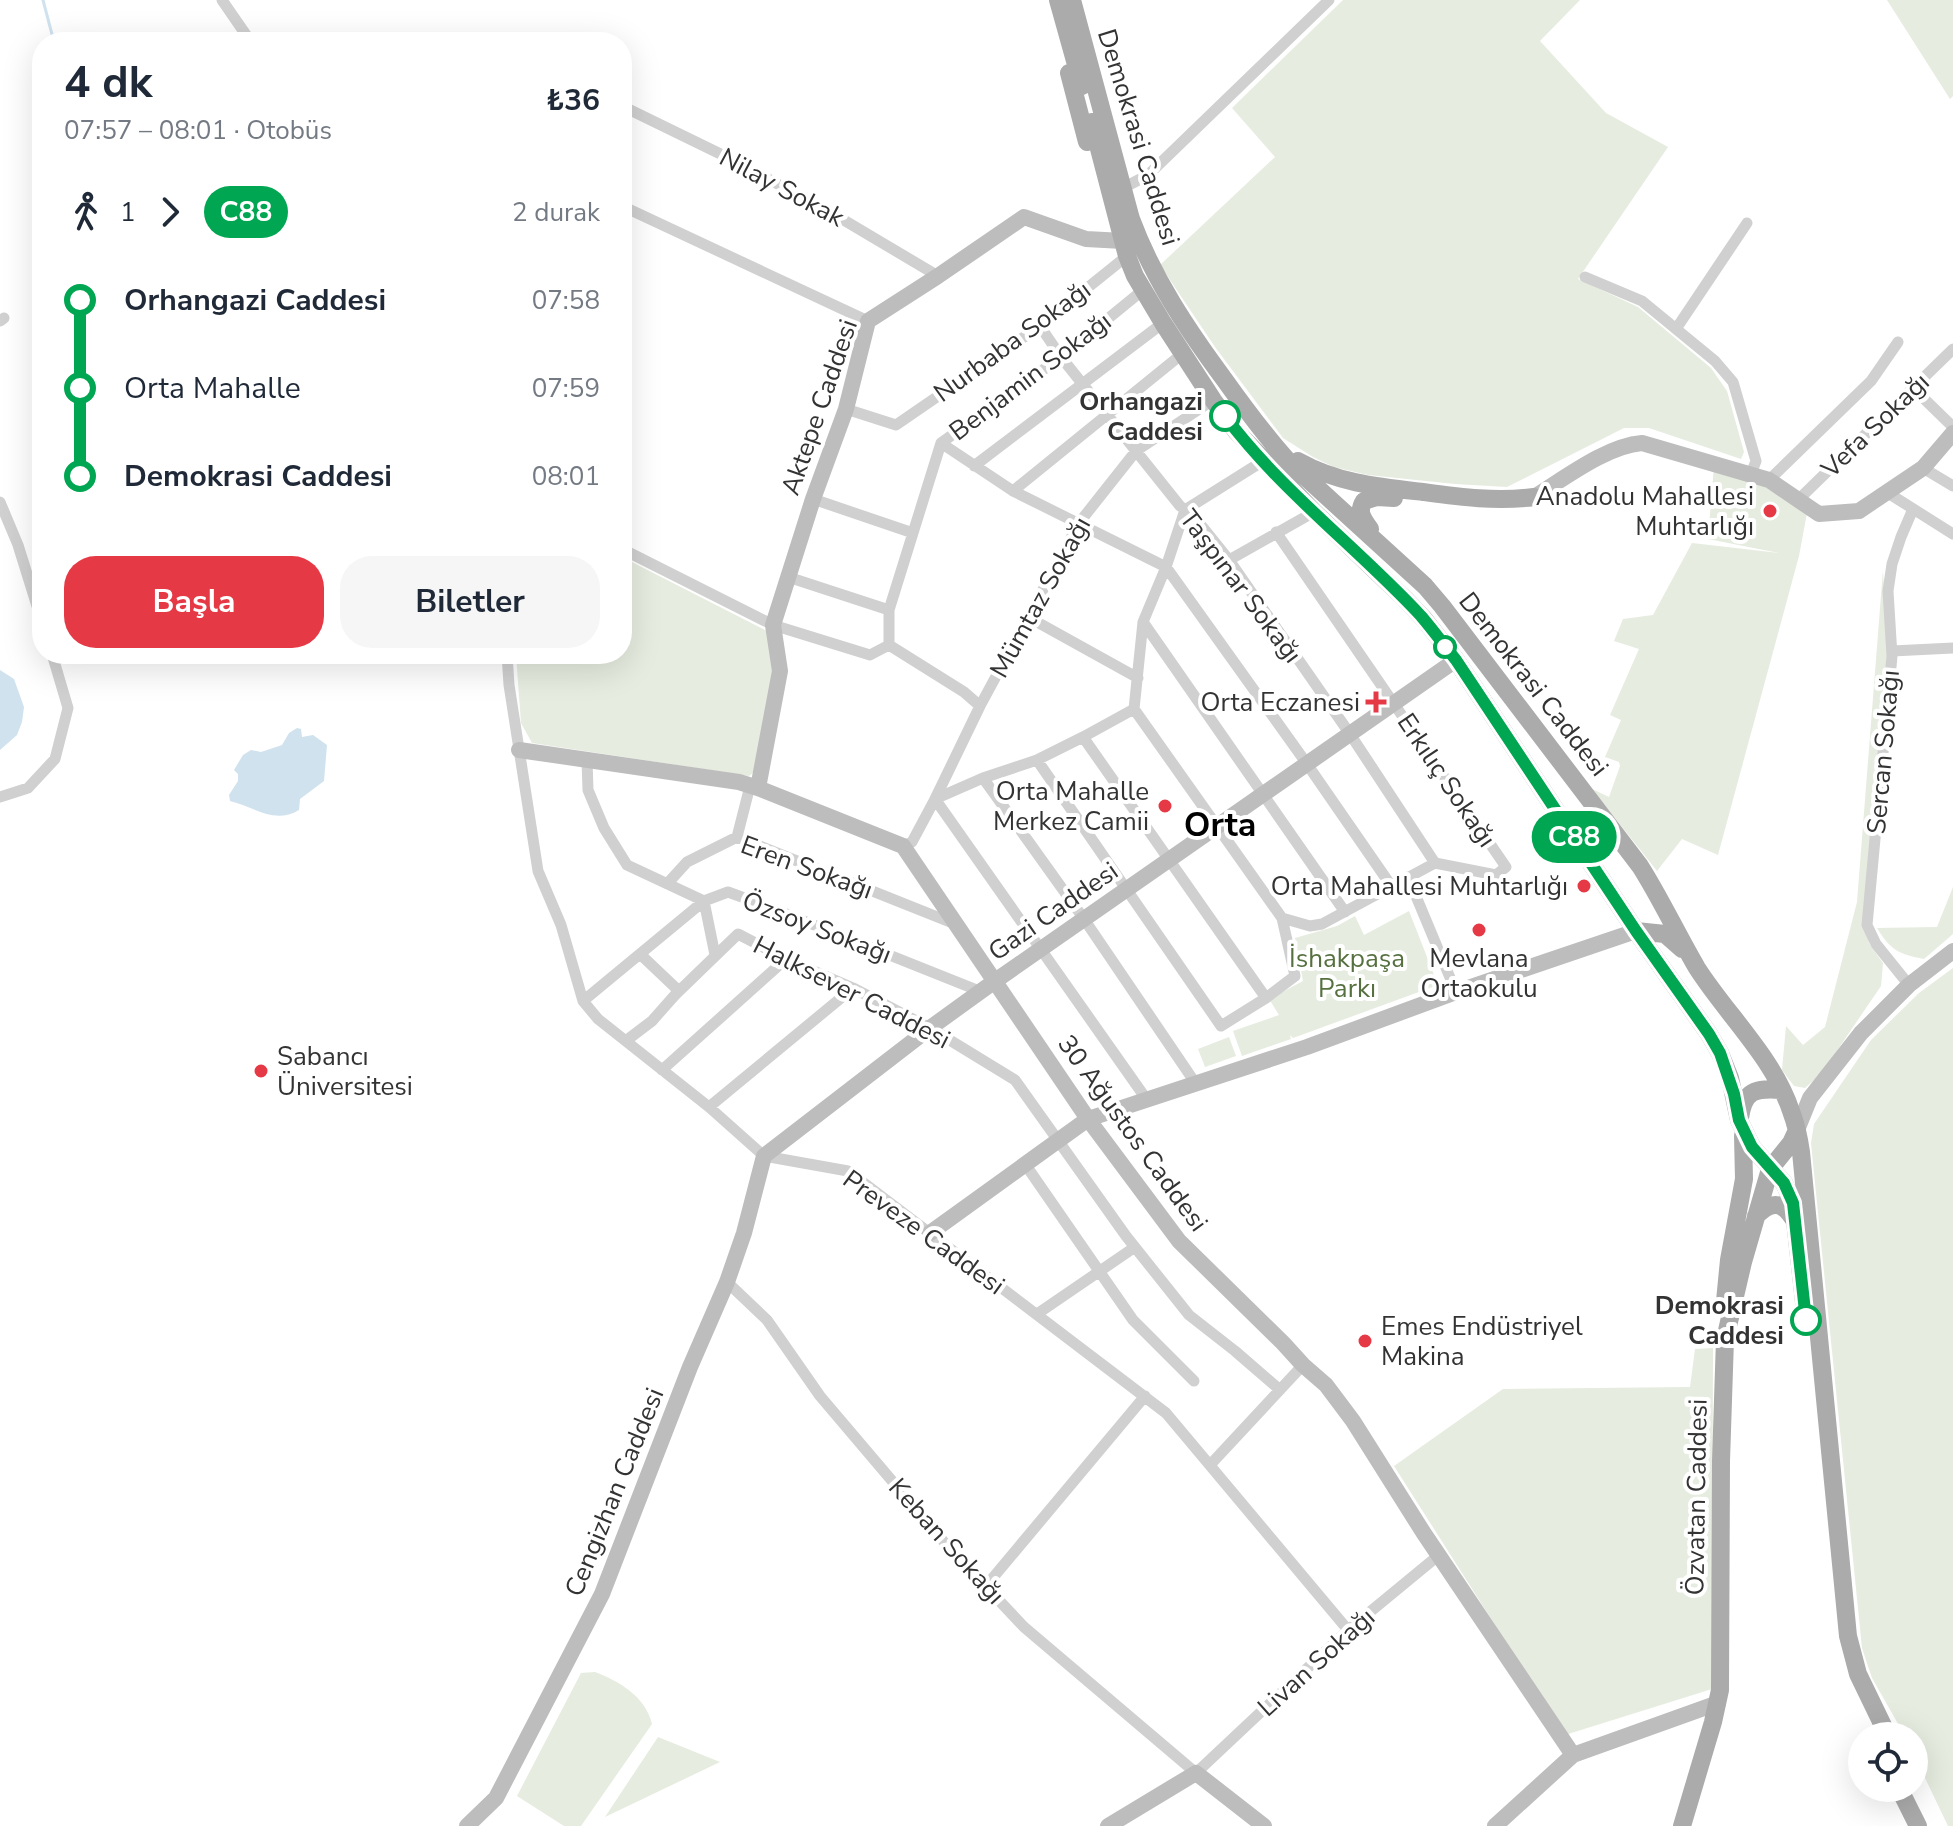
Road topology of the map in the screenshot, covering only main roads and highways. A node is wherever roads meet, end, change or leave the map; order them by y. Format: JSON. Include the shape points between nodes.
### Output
{"nodes":[{"id":1,"x":1050,"y":0,"type":"edge"},
{"id":2,"x":1058,"y":0,"type":"edge"},
{"id":3,"x":1072,"y":0,"type":"edge"},
{"id":4,"x":1118,"y":195,"type":"junction"},
{"id":5,"x":1270,"y":454,"type":"junction"},
{"id":6,"x":1378,"y":487,"type":"junction"},
{"id":7,"x":1341,"y":508,"type":"junction"},
{"id":8,"x":1341,"y":538,"type":"junction"},
{"id":9,"x":1389,"y":553,"type":"junction"},
{"id":10,"x":1456,"y":626,"type":"junction"},
{"id":11,"x":1456,"y":660,"type":"junction"},
{"id":12,"x":1636,"y":931,"type":"junction"},
{"id":13,"x":1699,"y":970,"type":"junction"},
{"id":14,"x":1782,"y":1090,"type":"junction"},
{"id":15,"x":1741,"y":1124,"type":"junction"},
{"id":16,"x":1797,"y":1130,"type":"junction"},
{"id":17,"x":1752,"y":1147,"type":"junction"},
{"id":18,"x":1783,"y":1152,"type":"junction"},
{"id":19,"x":1770,"y":1169,"type":"junction"},
{"id":20,"x":1756,"y":1216,"type":"junction"},
{"id":21,"x":1797,"y":1225,"type":"junction"},
{"id":22,"x":1725,"y":1339,"type":"junction"},
{"id":23,"x":1867,"y":1722,"type":"edge"},
{"id":24,"x":1881,"y":1722,"type":"edge"},
{"id":25,"x":1906,"y":1802,"type":"edge"},
{"id":26,"x":1920,"y":1802,"type":"edge"},
{"id":27,"x":1682,"y":1826,"type":"edge"},
{"id":28,"x":1918,"y":1826,"type":"edge"},
{"id":29,"x":1932,"y":1826,"type":"edge"}],
"edges":[{"from":1,"to":4,"type":"main road","via":[[1102,197],[1107,202]]},
{"from":2,"to":4,"type":"main road","name":"Demokrasi Caddesi"},
{"from":3,"to":4,"type":"main road","name":"Demokrasi Caddesi"},
{"from":4,"to":5,"type":"main road","name":"Demokrasi Caddesi","via":[[1163,290]]},
{"from":4,"to":5,"type":"main road","name":"Demokrasi Caddesi","via":[[1125,249],[1143,290],[1236,431]]},
{"from":5,"to":6,"type":"main road"},
{"from":5,"to":7,"type":"main road","name":"Demokrasi Caddesi","via":[[1289,462]]},
{"from":5,"to":8,"type":"main road","name":"Demokrasi Caddesi"},
{"from":6,"to":7,"type":"main road","via":[[1359,489]]},
{"from":6,"to":9,"type":"main road","via":[[1482,499],[1534,497],[1506,508],[1369,498],[1361,506],[1362,519]]},
{"from":7,"to":8,"type":"main road"},
{"from":7,"to":9,"type":"main road","name":"Demokrasi Caddesi"},
{"from":8,"to":11,"type":"main road","name":"Demokrasi Caddesi","via":[[1424,619]]},
{"from":9,"to":10,"type":"main road","name":"Demokrasi Caddesi","via":[[1425,586]]},
{"from":10,"to":11,"type":"main road","via":[[1462,647]]},
{"from":10,"to":13,"type":"main road","name":"Demokrasi Caddesi","via":[[1640,866]]},
{"from":11,"to":12,"type":"main road","name":"Demokrasi Caddesi"},
{"from":12,"to":13,"type":"main road","via":[[1671,937]]},
{"from":12,"to":15,"type":"main road","name":"Demokrasi Caddesi","via":[[1720,1053]]},
{"from":13,"to":14,"type":"main road","name":"Demokrasi Caddesi"},
{"from":14,"to":15,"type":"main road","via":[[1748,1095]]},
{"from":14,"to":16,"type":"main road","name":"Demokrasi Caddesi"},
{"from":15,"to":17,"type":"main road","name":"Demokrasi Caddesi"},
{"from":15,"to":22,"type":"main road","via":[[1744,1179],[1726,1282]]},
{"from":16,"to":18,"type":"main road"},
{"from":16,"to":24,"type":"main road","name":"Demokrasi Caddesi","via":[[1848,1636],[1858,1674]]},
{"from":17,"to":18,"type":"main road","via":[[1763,1153]]},
{"from":17,"to":19,"type":"main road","name":"Demokrasi Caddesi"},
{"from":18,"to":19,"type":"main road"},
{"from":19,"to":20,"type":"main road","name":"Özvatan Caddesi"},
{"from":19,"to":21,"type":"main road","name":"Demokrasi Caddesi","via":[[1791,1197]]},
{"from":20,"to":21,"type":"main road","via":[[1778,1205]]},
{"from":20,"to":22,"type":"main road","name":"Özvatan Caddesi"},
{"from":21,"to":23,"type":"main road","name":"Demokrasi Caddesi","via":[[1840,1656]]},
{"from":22,"to":27,"type":"main road","name":"Özvatan Caddesi","via":[[1718,1703]]},
{"from":25,"to":28,"type":"main road"},
{"from":26,"to":29,"type":"main road"}]}
